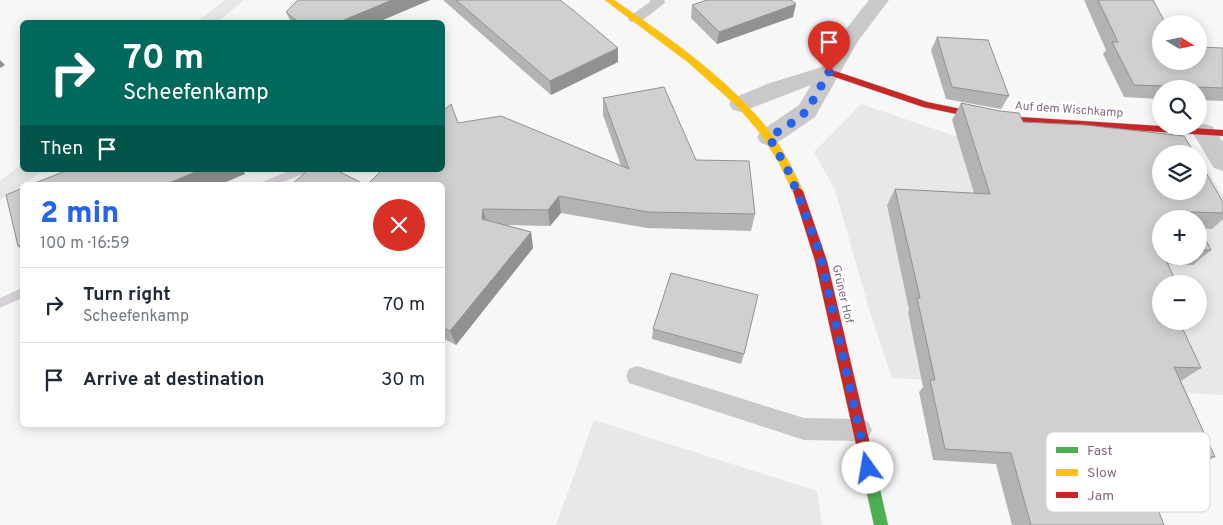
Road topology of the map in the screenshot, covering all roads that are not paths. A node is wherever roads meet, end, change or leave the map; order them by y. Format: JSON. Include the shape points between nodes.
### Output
{"nodes":[{"id":1,"x":609,"y":0,"type":"edge"},
{"id":2,"x":656,"y":0,"type":"edge"},
{"id":3,"x":878,"y":0,"type":"edge"},
{"id":4,"x":636,"y":19,"type":"junction"},
{"id":5,"x":829,"y":72,"type":"junction"},
{"id":6,"x":741,"y":104,"type":"junction"},
{"id":7,"x":1214,"y":132,"type":"edge"},
{"id":8,"x":769,"y":137,"type":"junction"},
{"id":9,"x":1223,"y":162,"type":"edge"},
{"id":10,"x":637,"y":376,"type":"dead end"},
{"id":11,"x":860,"y":430,"type":"junction"},
{"id":12,"x":881,"y":525,"type":"edge"}],
"edges":[{"from":1,"to":4,"type":"street","name":"Grüner Hof"},
{"from":2,"to":4,"type":"lane","via":[[658,3]]},
{"from":3,"to":5,"type":"street"},
{"from":4,"to":6,"type":"street","name":"Grüner Hof","via":[[689,57]]},
{"from":5,"to":6,"type":"street"},
{"from":5,"to":7,"type":"street","name":"Auf dem Wischkamp","via":[[926,104],[990,118]]},
{"from":5,"to":8,"type":"street","via":[[807,111]]},
{"from":6,"to":8,"type":"street","name":"Grüner Hof"},
{"from":7,"to":9,"type":"street"},
{"from":8,"to":11,"type":"street","name":"Grüner Hof","via":[[790,174],[819,250]]},
{"from":10,"to":11,"type":"lane","via":[[804,429]]},
{"from":11,"to":12,"type":"street","name":"Grüner Hof"}]}
